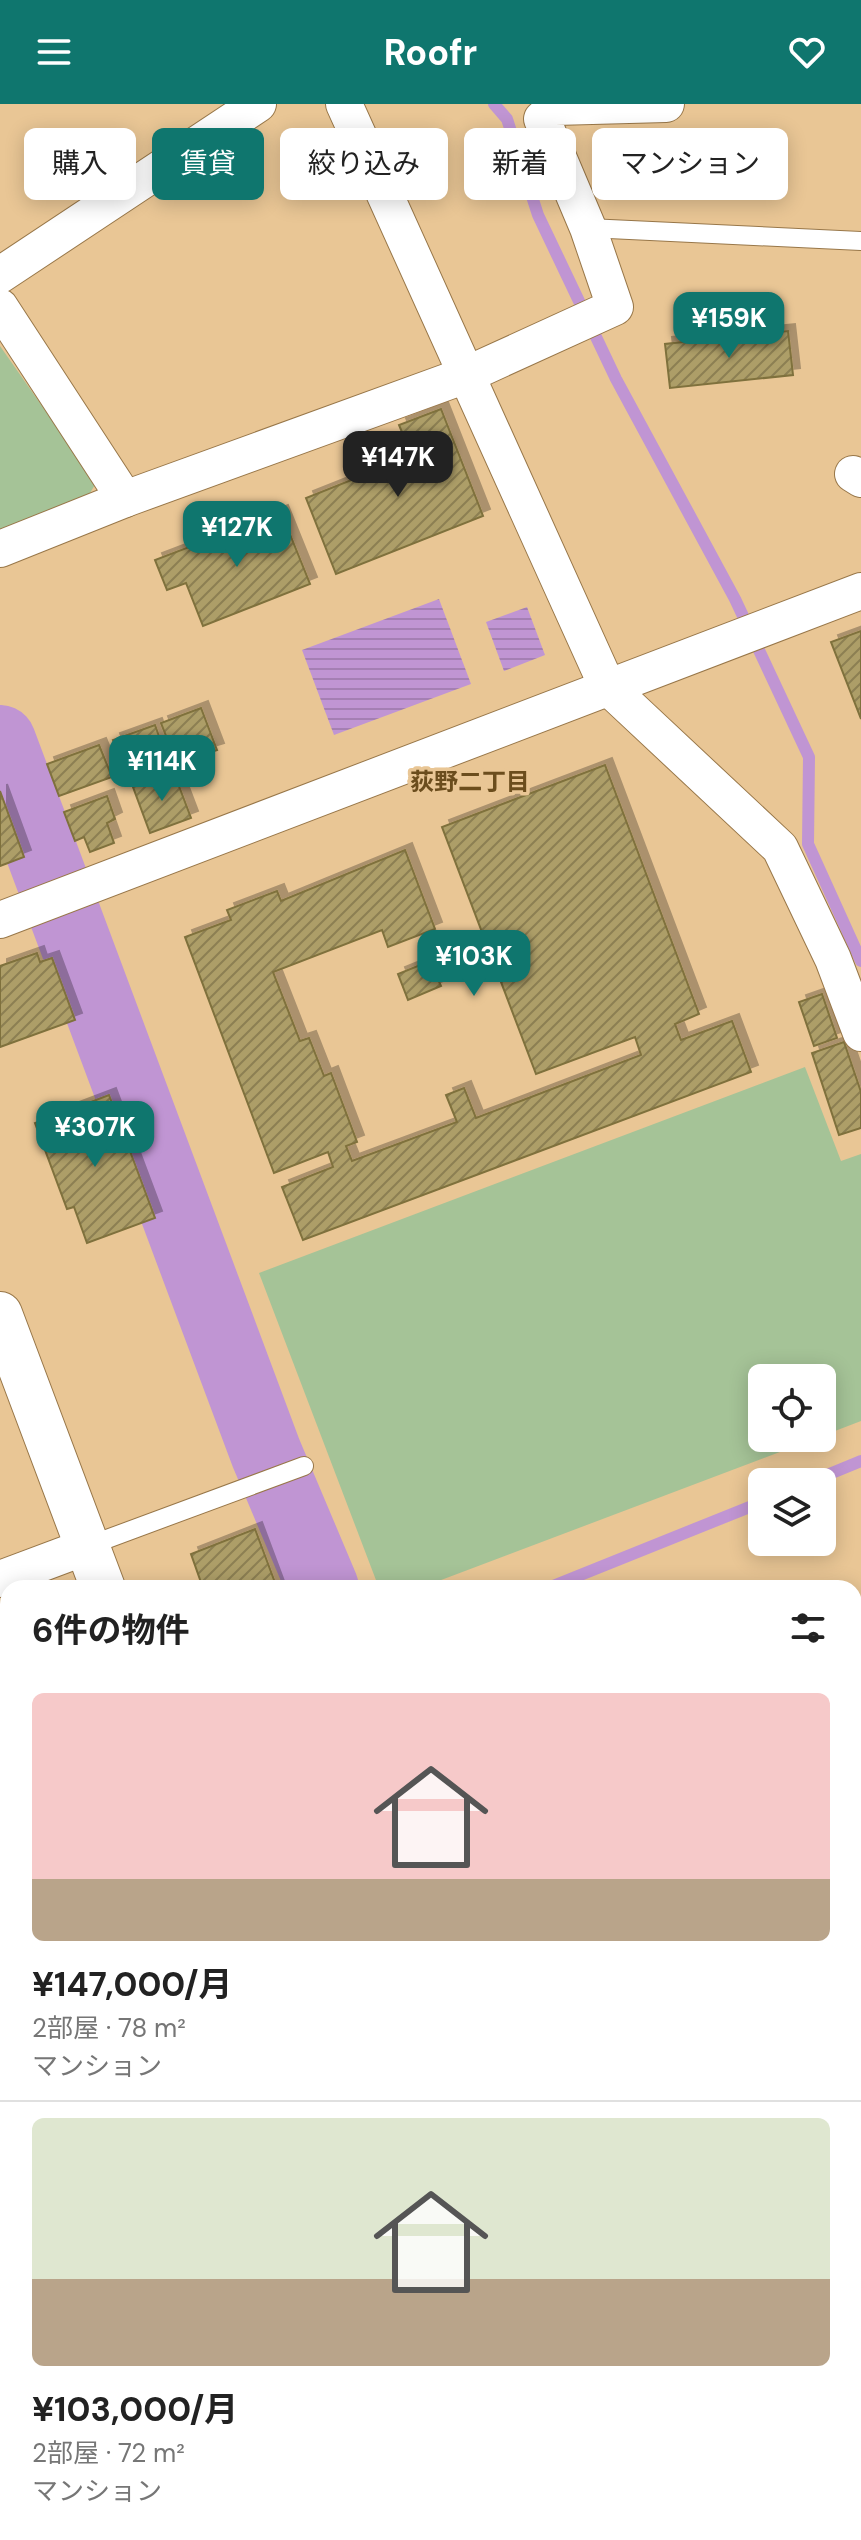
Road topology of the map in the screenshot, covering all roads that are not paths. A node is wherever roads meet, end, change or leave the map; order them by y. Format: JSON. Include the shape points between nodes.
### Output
{"nodes":[{"id":1,"x":258,"y":104,"type":"edge"},
{"id":2,"x":344,"y":104,"type":"edge"},
{"id":3,"x":666,"y":104,"type":"edge"},
{"id":4,"x":588,"y":228,"type":"junction"},
{"id":5,"x":861,"y":241,"type":"edge"},
{"id":6,"x":0,"y":275,"type":"edge"},
{"id":7,"x":0,"y":307,"type":"edge"},
{"id":8,"x":466,"y":375,"type":"junction"},
{"id":9,"x":125,"y":499,"type":"junction"},
{"id":10,"x":0,"y":549,"type":"edge"},
{"id":11,"x":861,"y":591,"type":"edge"},
{"id":12,"x":607,"y":686,"type":"junction"},
{"id":13,"x":0,"y":920,"type":"edge"},
{"id":14,"x":847,"y":953,"type":"edge"},
{"id":15,"x":861,"y":1033,"type":"edge"},
{"id":16,"x":0,"y":1314,"type":"edge"},
{"id":17,"x":304,"y":1466,"type":"dead end"},
{"id":18,"x":88,"y":1546,"type":"junction"},
{"id":19,"x":0,"y":1579,"type":"edge"},
{"id":20,"x":100,"y":1580,"type":"edge"}],
"edges":[{"from":1,"to":6,"type":"street"},
{"from":2,"to":8,"type":"street"},
{"from":3,"to":4,"type":"street","via":[[555,107],[542,119]]},
{"from":4,"to":5,"type":"lane"},
{"from":4,"to":8,"type":"street","via":[[615,307]]},
{"from":7,"to":9,"type":"street"},
{"from":8,"to":9,"type":"street"},
{"from":8,"to":12,"type":"street"},
{"from":9,"to":10,"type":"street"},
{"from":11,"to":12,"type":"street"},
{"from":12,"to":13,"type":"street"},
{"from":12,"to":14,"type":"street","via":[[780,848]]},
{"from":14,"to":15,"type":"street"},
{"from":16,"to":18,"type":"street"},
{"from":17,"to":18,"type":"lane"},
{"from":18,"to":19,"type":"street"},
{"from":18,"to":20,"type":"street"}]}
